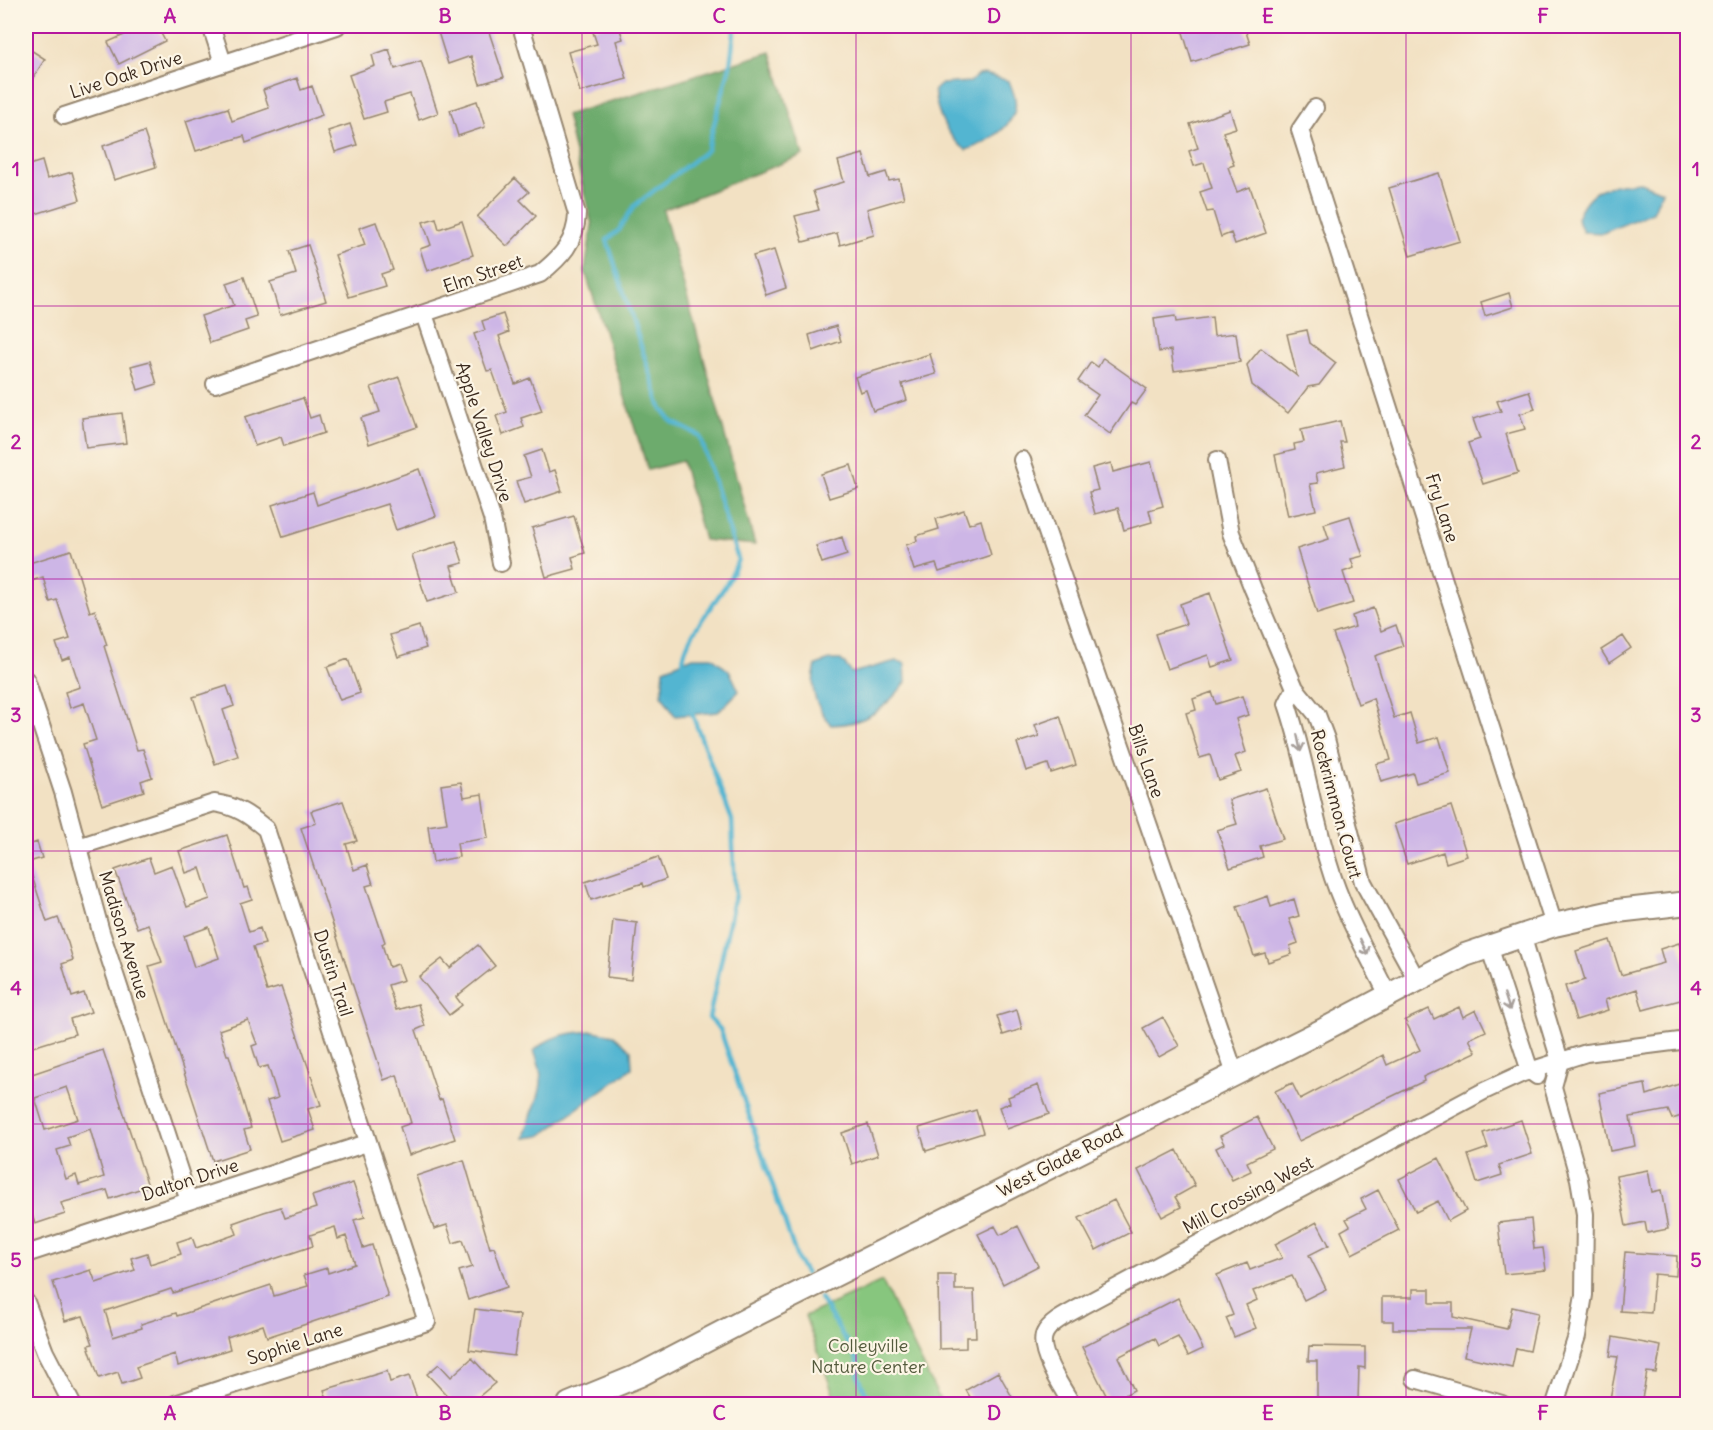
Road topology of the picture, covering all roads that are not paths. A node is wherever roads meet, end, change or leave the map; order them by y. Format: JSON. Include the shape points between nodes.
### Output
{"nodes":[{"id":1,"x":211,"y":26,"type":"edge"},
{"id":2,"x":337,"y":26,"type":"edge"},
{"id":3,"x":521,"y":26,"type":"edge"},
{"id":4,"x":223,"y":63,"type":"junction"},
{"id":5,"x":1315,"y":108,"type":"dead end"},
{"id":6,"x":64,"y":116,"type":"dead end"},
{"id":7,"x":424,"y":314,"type":"junction"},
{"id":8,"x":215,"y":384,"type":"dead end"},
{"id":9,"x":1022,"y":460,"type":"dead end"},
{"id":10,"x":1217,"y":460,"type":"dead end"},
{"id":11,"x":501,"y":563,"type":"dead end"},
{"id":12,"x":26,"y":680,"type":"edge"},
{"id":13,"x":1295,"y":688,"type":"junction"},
{"id":14,"x":1339,"y":791,"type":"junction"},
{"id":15,"x":1311,"y":798,"type":"junction"},
{"id":16,"x":78,"y":847,"type":"junction"},
{"id":17,"x":1355,"y":853,"type":"junction"},
{"id":18,"x":1328,"y":862,"type":"junction"},
{"id":19,"x":1688,"y":903,"type":"edge"},
{"id":20,"x":1376,"y":907,"type":"junction"},
{"id":21,"x":1351,"y":920,"type":"junction"},
{"id":22,"x":1554,"y":925,"type":"junction"},
{"id":23,"x":1522,"y":935,"type":"junction"},
{"id":24,"x":1489,"y":946,"type":"junction"},
{"id":25,"x":1417,"y":980,"type":"junction"},
{"id":26,"x":1388,"y":995,"type":"junction"},
{"id":27,"x":1688,"y":1040,"type":"edge"},
{"id":28,"x":1553,"y":1063,"type":"junction"},
{"id":29,"x":1530,"y":1071,"type":"junction"},
{"id":30,"x":1235,"y":1074,"type":"junction"},
{"id":31,"x":1553,"y":1087,"type":"junction"},
{"id":32,"x":368,"y":1143,"type":"junction"},
{"id":33,"x":189,"y":1201,"type":"junction"},
{"id":34,"x":26,"y":1254,"type":"edge"},
{"id":35,"x":26,"y":1302,"type":"edge"},
{"id":36,"x":427,"y":1322,"type":"joint"},
{"id":37,"x":1415,"y":1379,"type":"dead end"},
{"id":38,"x":72,"y":1404,"type":"edge"},
{"id":39,"x":176,"y":1404,"type":"edge"},
{"id":40,"x":569,"y":1404,"type":"edge"},
{"id":41,"x":1072,"y":1404,"type":"edge"},
{"id":42,"x":1502,"y":1404,"type":"edge"},
{"id":43,"x":1555,"y":1404,"type":"edge"}],
"edges":[{"from":1,"to":4,"type":"street"},
{"from":2,"to":4,"type":"street","name":"Live Oak Drive"},
{"from":3,"to":7,"type":"street","name":"Elm Street","via":[[570,186],[577,228],[565,252],[540,274]]},
{"from":4,"to":6,"type":"street","name":"Live Oak Drive"},
{"from":5,"to":22,"type":"street","name":"Fry Lane","via":[[1300,130]]},
{"from":7,"to":8,"type":"street","name":"Elm Street"},
{"from":7,"to":11,"type":"street","name":"Apple Valley Drive","via":[[492,518]]},
{"from":9,"to":30,"type":"street","name":"Bills Lane"},
{"from":10,"to":13,"type":"street","name":"Rockrimmon Court","via":[[1231,533]]},
{"from":12,"to":16,"type":"street","name":"Madison Avenue"},
{"from":13,"to":14,"type":"street","name":"Rockrimmon Court","via":[[1317,716]]},
{"from":13,"to":15,"type":"street","name":"Rockrimmon Court","one_way":true,"via":[[1287,704]]},
{"from":14,"to":15,"type":"street"},
{"from":14,"to":17,"type":"street","name":"Rockrimmon Court"},
{"from":15,"to":18,"type":"street","name":"Rockrimmon Court"},
{"from":16,"to":32,"type":"street","name":"Dustin Trail","via":[[214,803],[232,805],[266,830]]},
{"from":16,"to":33,"type":"street","name":"Madison Avenue","via":[[101,932]]},
{"from":17,"to":18,"type":"street"},
{"from":17,"to":20,"type":"street","name":"Rockrimmon Court","via":[[1363,882]]},
{"from":18,"to":21,"type":"street","name":"Rockrimmon Court"},
{"from":19,"to":22,"type":"main road","name":"West Glade Road","via":[[1617,911]]},
{"from":20,"to":21,"type":"street"},
{"from":20,"to":25,"type":"street","name":"Rockrimmon Court"},
{"from":21,"to":26,"type":"street","name":"Rockrimmon Court","one_way":true},
{"from":22,"to":23,"type":"main road","name":"West Glade Road"},
{"from":23,"to":24,"type":"main road","name":"West Glade Road"},
{"from":23,"to":28,"type":"street"},
{"from":24,"to":25,"type":"main road","name":"West Glade Road"},
{"from":24,"to":29,"type":"street","one_way":true},
{"from":25,"to":26,"type":"main road","name":"West Glade Road"},
{"from":26,"to":30,"type":"main road","name":"West Glade Road"},
{"from":27,"to":28,"type":"street","name":"Mill Crossing West","via":[[1586,1053]]},
{"from":28,"to":29,"type":"street","name":"Mill Crossing West"},
{"from":28,"to":31,"type":"street"},
{"from":29,"to":31,"type":"street"},
{"from":29,"to":41,"type":"street","name":"Mill Crossing West","via":[[1484,1091],[1050,1326],[1043,1335],[1042,1347]]},
{"from":30,"to":40,"type":"main road","name":"West Glade Road","via":[[640,1375]]},
{"from":31,"to":43,"type":"street","via":[[1585,1214],[1584,1296],[1577,1335]]},
{"from":32,"to":33,"type":"street","name":"Dalton Drive"},
{"from":32,"to":36,"type":"street","name":"Dustin Trail"},
{"from":33,"to":34,"type":"street","name":"Dalton Drive"},
{"from":35,"to":38,"type":"street","via":[[45,1352]]},
{"from":36,"to":39,"type":"street","name":"Sophie Lane"},
{"from":37,"to":42,"type":"street"}]}
